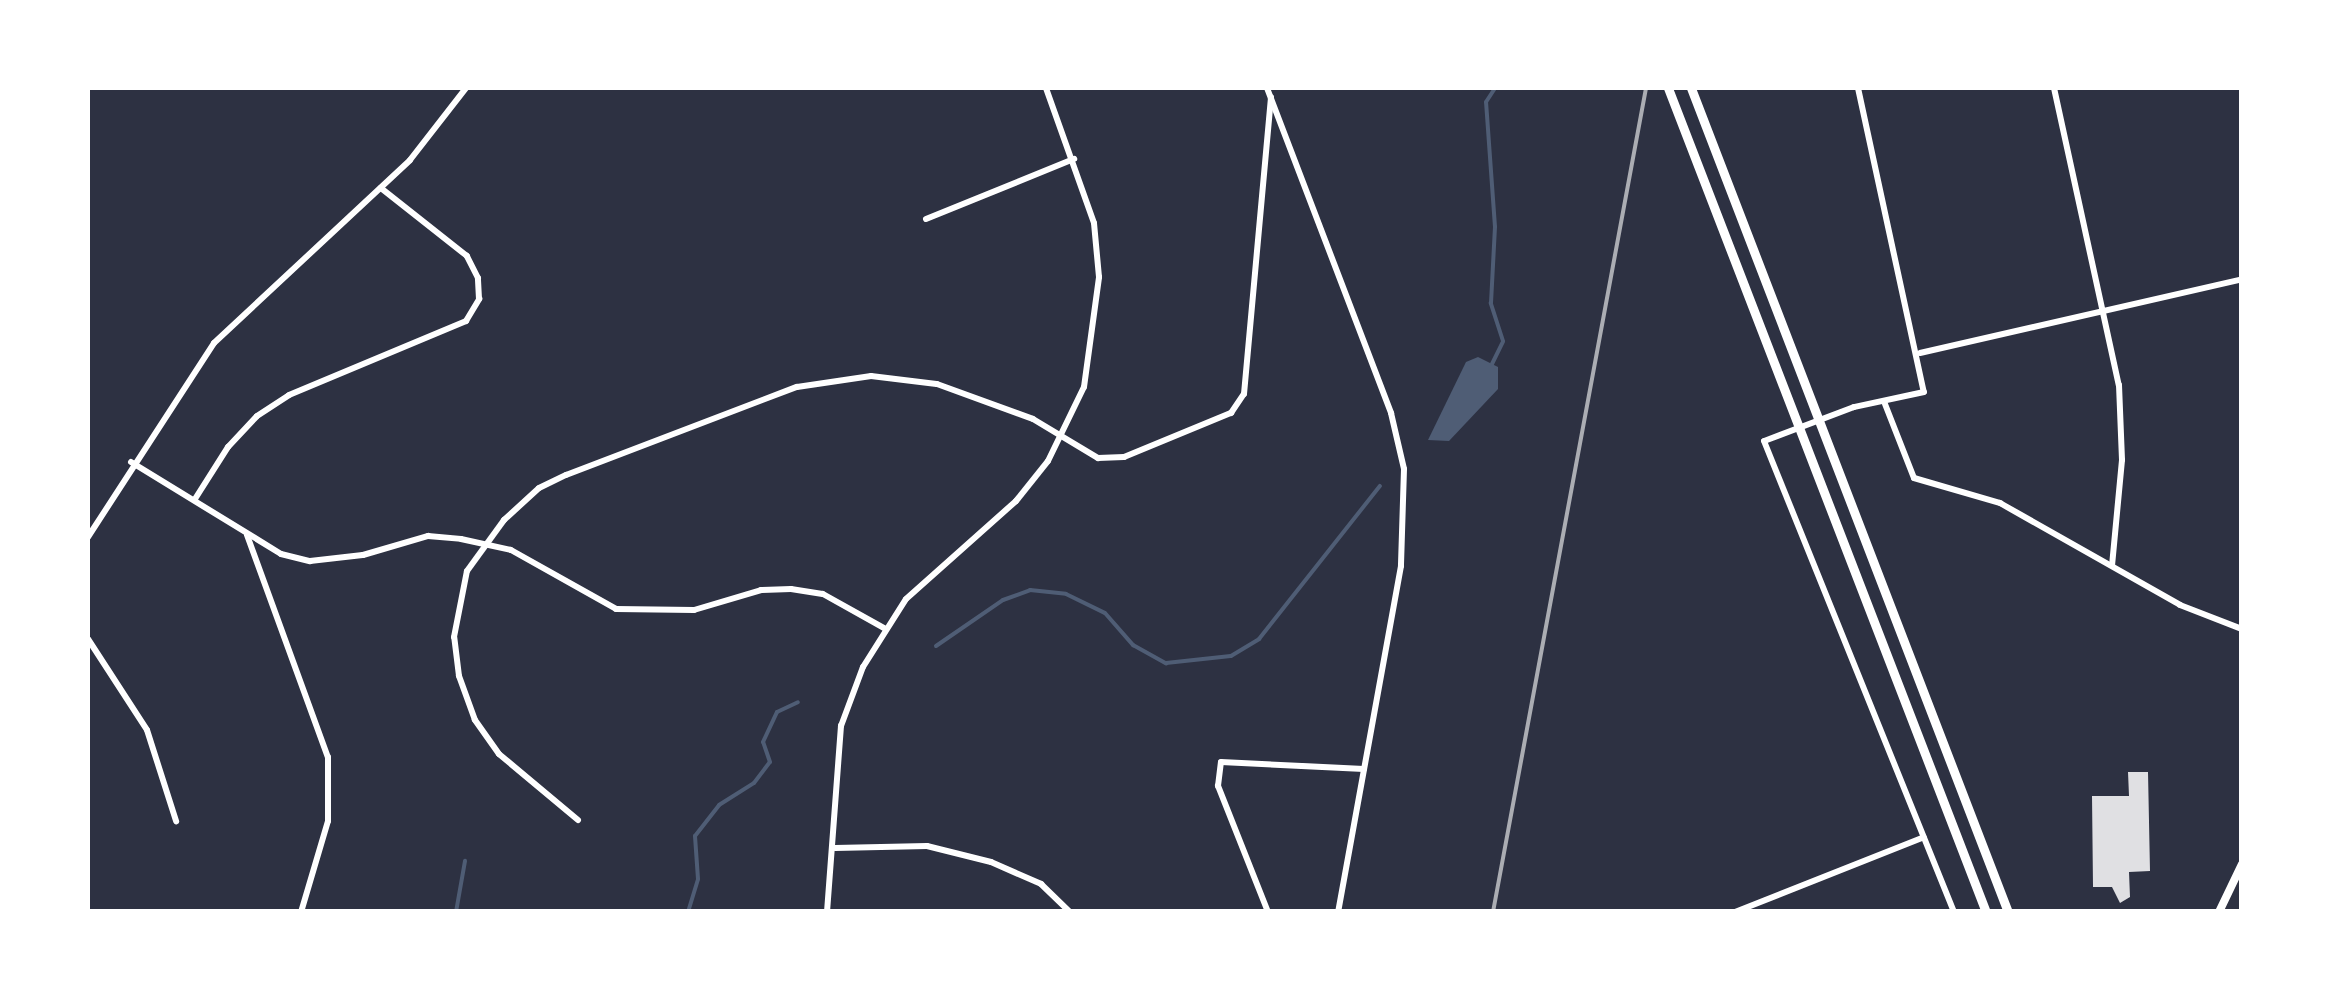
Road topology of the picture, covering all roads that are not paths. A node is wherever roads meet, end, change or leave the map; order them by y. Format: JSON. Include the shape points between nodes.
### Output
{"nodes":[{"id":1,"x":466,"y":88,"type":"edge"},
{"id":2,"x":1046,"y":88,"type":"edge"},
{"id":3,"x":1267,"y":88,"type":"edge"},
{"id":4,"x":1668,"y":88,"type":"edge"},
{"id":5,"x":1692,"y":88,"type":"edge"},
{"id":6,"x":1858,"y":88,"type":"edge"},
{"id":7,"x":2054,"y":88,"type":"edge"},
{"id":8,"x":1271,"y":98,"type":"junction"},
{"id":9,"x":1074,"y":159,"type":"junction"},
{"id":10,"x":381,"y":188,"type":"junction"},
{"id":11,"x":926,"y":219,"type":"dead end"},
{"id":12,"x":2242,"y":279,"type":"edge"},
{"id":13,"x":2104,"y":310,"type":"junction"},
{"id":14,"x":1920,"y":353,"type":"junction"},
{"id":15,"x":1885,"y":404,"type":"junction"},
{"id":16,"x":1820,"y":418,"type":"junction"},
{"id":17,"x":1798,"y":426,"type":"junction"},
{"id":18,"x":1060,"y":435,"type":"junction"},
{"id":19,"x":131,"y":462,"type":"junction"},
{"id":20,"x":195,"y":500,"type":"junction"},
{"id":21,"x":246,"y":534,"type":"junction"},
{"id":22,"x":88,"y":537,"type":"edge"},
{"id":23,"x":486,"y":544,"type":"junction"},
{"id":24,"x":2112,"y":565,"type":"junction"},
{"id":25,"x":884,"y":628,"type":"junction"},
{"id":26,"x":2242,"y":629,"type":"edge"},
{"id":27,"x":88,"y":638,"type":"edge"},
{"id":28,"x":1364,"y":769,"type":"junction"},
{"id":29,"x":578,"y":820,"type":"dead end"},
{"id":30,"x":176,"y":821,"type":"dead end"},
{"id":31,"x":1924,"y":837,"type":"junction"},
{"id":32,"x":835,"y":848,"type":"junction"},
{"id":33,"x":2242,"y":864,"type":"edge"},
{"id":34,"x":300,"y":912,"type":"edge"},
{"id":35,"x":827,"y":912,"type":"edge"},
{"id":36,"x":1070,"y":912,"type":"edge"},
{"id":37,"x":1268,"y":912,"type":"edge"},
{"id":38,"x":1338,"y":912,"type":"edge"},
{"id":39,"x":1735,"y":912,"type":"edge"},
{"id":40,"x":1954,"y":912,"type":"edge"},
{"id":41,"x":1986,"y":912,"type":"edge"},
{"id":42,"x":2008,"y":912,"type":"edge"},
{"id":43,"x":2219,"y":912,"type":"edge"}],
"edges":[{"from":1,"to":10,"type":"street"},
{"from":2,"to":9,"type":"street"},
{"from":3,"to":8,"type":"street"},
{"from":4,"to":17,"type":"main road"},
{"from":5,"to":16,"type":"main road"},
{"from":6,"to":14,"type":"street"},
{"from":7,"to":13,"type":"street"},
{"from":8,"to":18,"type":"street","via":[[1244,394],[1231,413],[1124,457],[1098,458]]},
{"from":8,"to":28,"type":"street","via":[[1392,412],[1404,469],[1401,566]]},
{"from":9,"to":11,"type":"street"},
{"from":9,"to":18,"type":"street","via":[[1094,223],[1100,277],[1084,387]]},
{"from":10,"to":19,"type":"street","via":[[214,343]]},
{"from":10,"to":20,"type":"street","via":[[467,256],[479,299],[466,321],[257,416]]},
{"from":12,"to":13,"type":"street"},
{"from":13,"to":14,"type":"street"},
{"from":13,"to":24,"type":"street","via":[[2119,385],[2122,460]]},
{"from":14,"to":15,"type":"street","via":[[1924,392]]},
{"from":15,"to":16,"type":"street"},
{"from":15,"to":24,"type":"street","via":[[1914,478],[2000,503]]},
{"from":16,"to":17,"type":"street"},
{"from":16,"to":42,"type":"main road"},
{"from":17,"to":31,"type":"street","via":[[1764,440]]},
{"from":17,"to":41,"type":"main road"},
{"from":18,"to":23,"type":"street","via":[[992,401],[937,384],[872,376],[797,387],[538,488]]},
{"from":18,"to":25,"type":"street","via":[[1016,501],[929,577]]},
{"from":19,"to":20,"type":"street"},
{"from":19,"to":22,"type":"street"},
{"from":20,"to":21,"type":"street"},
{"from":21,"to":23,"type":"street","via":[[281,554],[310,560],[364,555],[428,536]]},
{"from":21,"to":34,"type":"street","via":[[328,757],[328,822]]},
{"from":23,"to":25,"type":"street","via":[[511,550],[616,609],[694,610],[760,590],[791,589],[823,594]]},
{"from":23,"to":29,"type":"street","via":[[468,570],[458,604],[459,676],[475,720],[499,754]]},
{"from":24,"to":26,"type":"street","via":[[2180,605]]},
{"from":25,"to":32,"type":"street","via":[[840,726],[832,792]]},
{"from":27,"to":30,"type":"street","via":[[147,730]]},
{"from":28,"to":37,"type":"street","via":[[1220,762],[1218,786]]},
{"from":28,"to":38,"type":"street"},
{"from":31,"to":39,"type":"street"},
{"from":31,"to":40,"type":"street"},
{"from":32,"to":35,"type":"street"},
{"from":32,"to":36,"type":"street","via":[[927,846],[991,862],[1041,884]]},
{"from":33,"to":43,"type":"street"}]}
